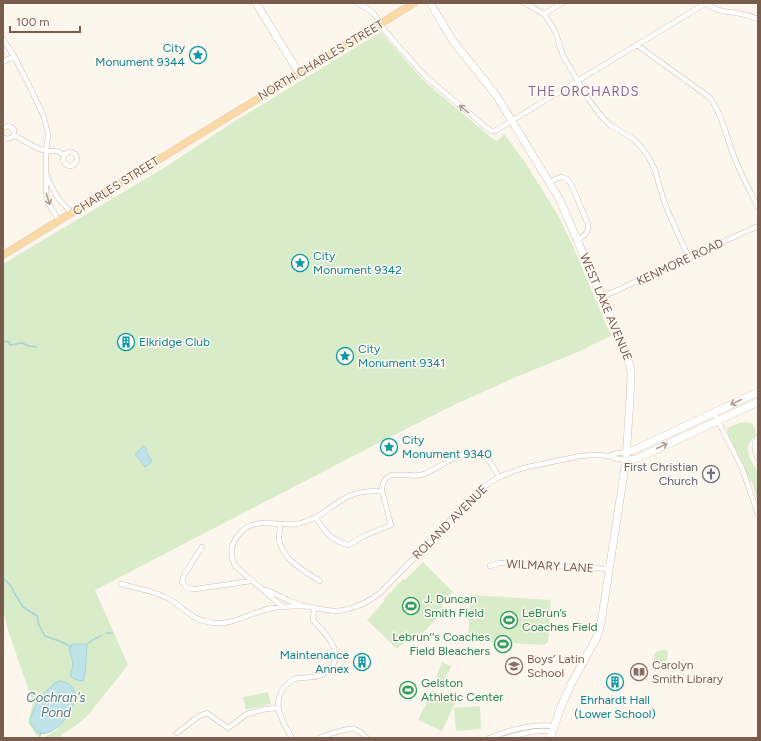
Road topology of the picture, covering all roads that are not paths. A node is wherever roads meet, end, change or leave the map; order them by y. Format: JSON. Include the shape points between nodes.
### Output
{"nodes":[{"id":1,"x":256,"y":3,"type":"edge"},
{"id":2,"x":358,"y":3,"type":"edge"},
{"id":3,"x":414,"y":3,"type":"edge"},
{"id":4,"x":430,"y":3,"type":"edge"},
{"id":5,"x":525,"y":3,"type":"edge"},
{"id":6,"x":562,"y":3,"type":"edge"},
{"id":7,"x":706,"y":3,"type":"edge"},
{"id":8,"x":544,"y":14,"type":"junction"},
{"id":9,"x":758,"y":19,"type":"edge"},
{"id":10,"x":380,"y":24,"type":"junction"},
{"id":11,"x":3,"y":39,"type":"edge"},
{"id":12,"x":637,"y":45,"type":"junction"},
{"id":13,"x":14,"y":56,"type":"junction"},
{"id":14,"x":3,"y":62,"type":"edge"},
{"id":15,"x":299,"y":73,"type":"junction"},
{"id":16,"x":578,"y":81,"type":"junction"},
{"id":17,"x":228,"y":116,"type":"joint"},
{"id":18,"x":512,"y":121,"type":"junction"},
{"id":19,"x":3,"y":128,"type":"edge"},
{"id":20,"x":14,"y":135,"type":"junction"},
{"id":21,"x":3,"y":137,"type":"edge"},
{"id":22,"x":46,"y":151,"type":"junction"},
{"id":23,"x":64,"y":155,"type":"dead end"},
{"id":24,"x":46,"y":174,"type":"junction"},
{"id":25,"x":549,"y":182,"type":"junction"},
{"id":26,"x":758,"y":208,"type":"edge"},
{"id":27,"x":71,"y":213,"type":"junction"},
{"id":28,"x":59,"y":221,"type":"junction"},
{"id":29,"x":758,"y":226,"type":"edge"},
{"id":30,"x":577,"y":240,"type":"junction"},
{"id":31,"x":3,"y":255,"type":"edge"},
{"id":32,"x":689,"y":258,"type":"junction"},
{"id":33,"x":602,"y":298,"type":"junction"},
{"id":34,"x":758,"y":392,"type":"edge"},
{"id":35,"x":758,"y":402,"type":"edge"},
{"id":36,"x":714,"y":413,"type":"junction"},
{"id":37,"x":718,"y":420,"type":"junction"},
{"id":38,"x":758,"y":437,"type":"edge"},
{"id":39,"x":611,"y":456,"type":"junction"},
{"id":40,"x":626,"y":456,"type":"junction"},
{"id":41,"x":758,"y":458,"type":"edge"},
{"id":42,"x":499,"y":477,"type":"junction"},
{"id":43,"x":382,"y":491,"type":"junction"},
{"id":44,"x":758,"y":514,"type":"edge"},
{"id":45,"x":316,"y":518,"type":"junction"},
{"id":46,"x":280,"y":524,"type":"junction"},
{"id":47,"x":202,"y":547,"type":"dead end"},
{"id":48,"x":490,"y":566,"type":"dead end"},
{"id":49,"x":610,"y":569,"type":"junction"},
{"id":50,"x":251,"y":581,"type":"junction"},
{"id":51,"x":320,"y":581,"type":"dead end"},
{"id":52,"x":121,"y":584,"type":"dead end"},
{"id":53,"x":260,"y":589,"type":"junction"},
{"id":54,"x":302,"y":606,"type":"junction"},
{"id":55,"x":283,"y":607,"type":"junction"},
{"id":56,"x":314,"y":608,"type":"junction"},
{"id":57,"x":278,"y":708,"type":"junction"},
{"id":58,"x":552,"y":732,"type":"edge"},
{"id":59,"x":177,"y":733,"type":"dead end"},
{"id":60,"x":292,"y":738,"type":"edge"},
{"id":61,"x":319,"y":738,"type":"edge"},
{"id":62,"x":367,"y":738,"type":"edge"},
{"id":63,"x":489,"y":738,"type":"edge"},
{"id":64,"x":506,"y":738,"type":"edge"}],
"edges":[{"from":1,"to":15,"type":"street"},
{"from":2,"to":10,"type":"street","via":[[372,12]]},
{"from":3,"to":10,"type":"main road","name":"NORTH CHARLES STREET"},
{"from":4,"to":18,"type":"street","name":"WEST LAKE AVENUE","via":[[453,41],[491,88]]},
{"from":5,"to":8,"type":"street"},
{"from":6,"to":8,"type":"street"},
{"from":7,"to":9,"type":"street","via":[[713,9]]},
{"from":7,"to":12,"type":"street"},
{"from":8,"to":16,"type":"street","via":[[550,21],[563,56]]},
{"from":10,"to":15,"type":"main road","name":"NORTH CHARLES STREET"},
{"from":18,"to":10,"type":"street","one_way":true,"via":[[495,131],[483,125],[426,77]]},
{"from":11,"to":13,"type":"street"},
{"from":12,"to":16,"type":"street"},
{"from":12,"to":26,"type":"street","via":[[709,97],[718,112],[732,153]]},
{"from":13,"to":14,"type":"street"},
{"from":13,"to":22,"type":"street","via":[[44,117],[48,134]]},
{"from":15,"to":17,"type":"main road","name":"NORTH CHARLES STREET"},
{"from":16,"to":18,"type":"street"},
{"from":16,"to":32,"type":"street","via":[[601,116],[610,125],[635,140],[648,156],[669,214]]},
{"from":17,"to":27,"type":"main road","name":"CHARLES STREET"},
{"from":18,"to":25,"type":"street","name":"WEST LAKE AVENUE"},
{"from":19,"to":20,"type":"street","via":[[12,127]]},
{"from":20,"to":21,"type":"street","via":[[11,138]]},
{"from":20,"to":22,"type":"street"},
{"from":22,"to":23,"type":"street","via":[[56,150]]},
{"from":22,"to":24,"type":"street"},
{"from":24,"to":27,"type":"street","via":[[52,188]]},
{"from":24,"to":28,"type":"street","one_way":true,"via":[[46,194]]},
{"from":25,"to":30,"type":"street","name":"WEST LAKE AVENUE"},
{"from":25,"to":30,"type":"street","via":[[561,177],[568,179],[571,184],[588,224],[588,232]]},
{"from":27,"to":28,"type":"main road","name":"CHARLES STREET"},
{"from":28,"to":31,"type":"main road","name":"CHARLES STREET"},
{"from":29,"to":32,"type":"street","name":"KENMORE ROAD"},
{"from":30,"to":33,"type":"street","name":"WEST LAKE AVENUE"},
{"from":32,"to":33,"type":"street","name":"KENMORE ROAD"},
{"from":33,"to":40,"type":"street","name":"WEST LAKE AVENUE","via":[[630,366],[631,391]]},
{"from":34,"to":36,"type":"street","name":"ROLAND AVENUE","one_way":true},
{"from":35,"to":37,"type":"street","name":"ROLAND AVENUE"},
{"from":36,"to":37,"type":"street"},
{"from":36,"to":40,"type":"street","name":"ROLAND AVENUE"},
{"from":40,"to":37,"type":"street","name":"ROLAND AVENUE","one_way":true,"via":[[636,459]]},
{"from":37,"to":44,"type":"street","via":[[742,468]]},
{"from":38,"to":41,"type":"street","via":[[754,447]]},
{"from":39,"to":40,"type":"street","name":"ROLAND AVENUE"},
{"from":39,"to":40,"type":"street","name":"ROLAND AVENUE"},
{"from":39,"to":42,"type":"street","name":"ROLAND AVENUE","via":[[580,456],[523,468]]},
{"from":40,"to":49,"type":"street","name":"WEST LAKE AVENUE"},
{"from":42,"to":43,"type":"street","via":[[490,461],[474,452],[464,454],[422,474],[392,475],[386,478]]},
{"from":42,"to":56,"type":"street","name":"ROLAND AVENUE","via":[[476,494],[375,597],[344,610]]},
{"from":43,"to":45,"type":"street","via":[[350,496]]},
{"from":43,"to":45,"type":"street","via":[[391,525],[349,545],[335,540]]},
{"from":45,"to":46,"type":"street","via":[[298,524]]},
{"from":46,"to":50,"type":"street","via":[[255,524],[245,529],[234,541],[233,563]]},
{"from":46,"to":51,"type":"street","via":[[280,540],[284,552],[297,566]]},
{"from":47,"to":50,"type":"street","via":[[184,575],[182,582],[186,587],[196,589]]},
{"from":48,"to":49,"type":"street","name":"WILMARY LANE","via":[[499,563]]},
{"from":49,"to":58,"type":"street","name":"WEST LAKE AVENUE","via":[[597,637],[570,686]]},
{"from":50,"to":53,"type":"street"},
{"from":52,"to":55,"type":"street","via":[[171,600],[188,614],[210,623],[230,622],[271,608]]},
{"from":53,"to":54,"type":"street","via":[[271,591]]},
{"from":53,"to":55,"type":"street"},
{"from":54,"to":55,"type":"street"},
{"from":54,"to":56,"type":"street","name":"ROLAND AVENUE"},
{"from":56,"to":57,"type":"street","via":[[313,620],[333,645],[334,663],[323,675],[293,680],[286,685],[279,696]]},
{"from":57,"to":59,"type":"street","via":[[248,714],[228,728],[207,713]]},
{"from":57,"to":60,"type":"street"},
{"from":58,"to":63,"type":"street","via":[[545,725]]},
{"from":58,"to":64,"type":"street","via":[[534,731]]},
{"from":61,"to":62,"type":"street","via":[[353,729]]}]}
